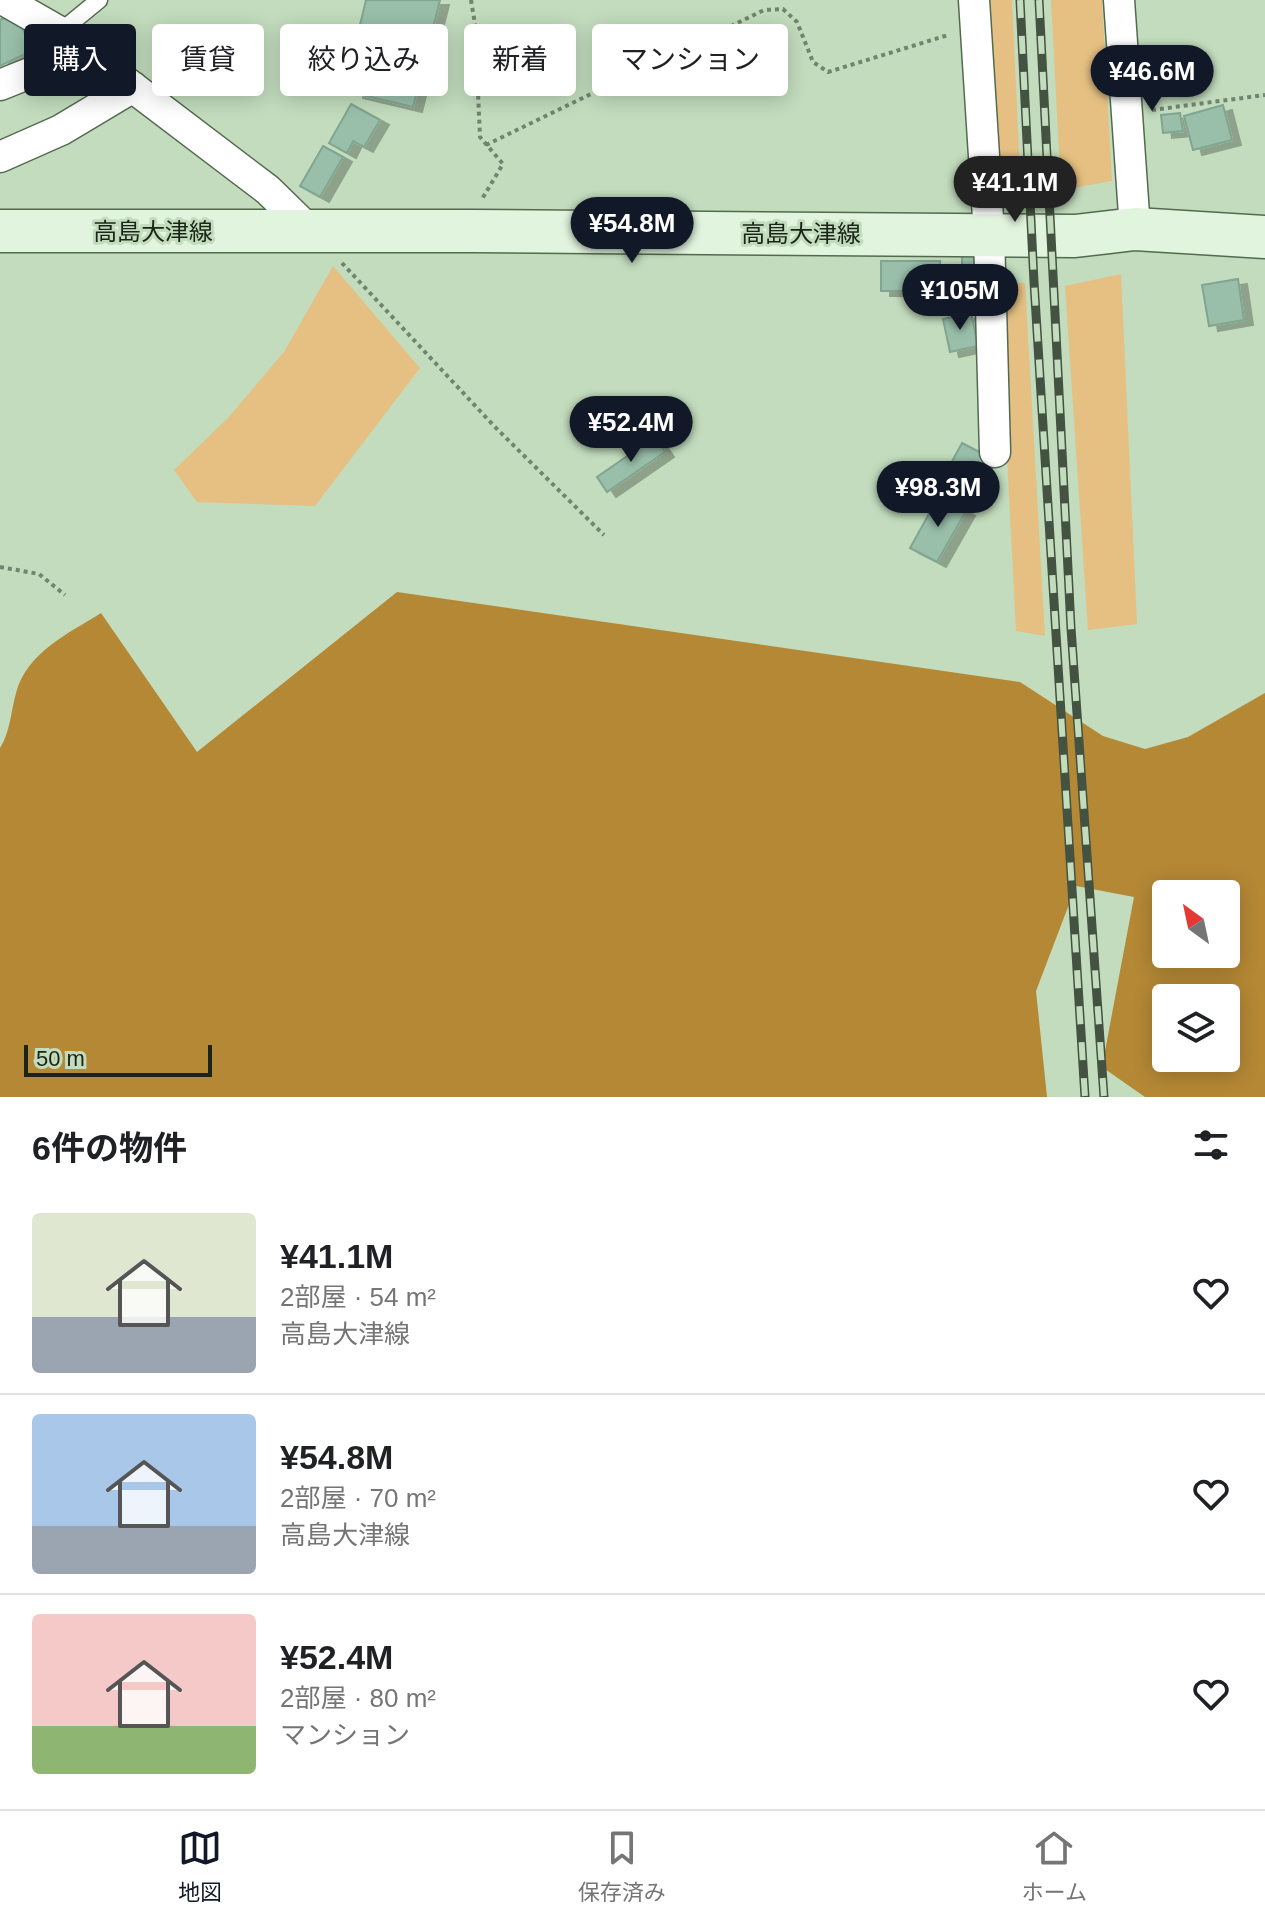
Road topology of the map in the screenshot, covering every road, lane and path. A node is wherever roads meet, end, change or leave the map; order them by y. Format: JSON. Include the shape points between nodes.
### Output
{"nodes":[{"id":1,"x":4,"y":0,"type":"edge"},
{"id":2,"x":99,"y":0,"type":"edge"},
{"id":3,"x":471,"y":0,"type":"edge"},
{"id":4,"x":1119,"y":0,"type":"edge"},
{"id":5,"x":975,"y":13,"type":"edge"},
{"id":6,"x":46,"y":24,"type":"edge"},
{"id":7,"x":70,"y":24,"type":"edge"},
{"id":8,"x":24,"y":75,"type":"edge"},
{"id":9,"x":0,"y":85,"type":"edge"},
{"id":10,"x":136,"y":89,"type":"edge"},
{"id":11,"x":1265,"y":95,"type":"edge"},
{"id":12,"x":118,"y":96,"type":"edge"},
{"id":13,"x":1125,"y":113,"type":"junction"},
{"id":14,"x":486,"y":145,"type":"junction"},
{"id":15,"x":0,"y":157,"type":"edge"},
{"id":16,"x":1135,"y":229,"type":"junction"},
{"id":17,"x":0,"y":231,"type":"edge"},
{"id":18,"x":473,"y":231,"type":"junction"},
{"id":19,"x":311,"y":232,"type":"junction"},
{"id":20,"x":989,"y":234,"type":"junction"},
{"id":21,"x":1265,"y":237,"type":"edge"},
{"id":22,"x":995,"y":452,"type":"dead end"},
{"id":23,"x":604,"y":535,"type":"dead end"},
{"id":24,"x":0,"y":567,"type":"edge"},
{"id":25,"x":65,"y":595,"type":"dead end"}],
"edges":[{"from":1,"to":6,"type":"street"},
{"from":2,"to":7,"type":"lane"},
{"from":3,"to":14,"type":"path","via":[[480,137]]},
{"from":4,"to":13,"type":"street"},
{"from":5,"to":14,"type":"path","via":[[828,72],[813,62],[797,22],[783,9],[764,10]]},
{"from":5,"to":20,"type":"street"},
{"from":8,"to":9,"type":"street"},
{"from":10,"to":19,"type":"street","via":[[268,190]]},
{"from":11,"to":13,"type":"path"},
{"from":12,"to":15,"type":"street","via":[[61,130]]},
{"from":13,"to":16,"type":"street"},
{"from":14,"to":18,"type":"path","via":[[503,164],[476,207]]},
{"from":16,"to":20,"type":"main road","name":"高島大津線","via":[[1075,236]]},
{"from":16,"to":21,"type":"main road","name":"高島大津線"},
{"from":17,"to":19,"type":"main road","name":"高島大津線"},
{"from":18,"to":19,"type":"main road","name":"高島大津線"},
{"from":18,"to":20,"type":"main road","name":"高島大津線"},
{"from":19,"to":23,"type":"path"},
{"from":20,"to":22,"type":"street"},
{"from":24,"to":25,"type":"path","via":[[39,574]]}]}
